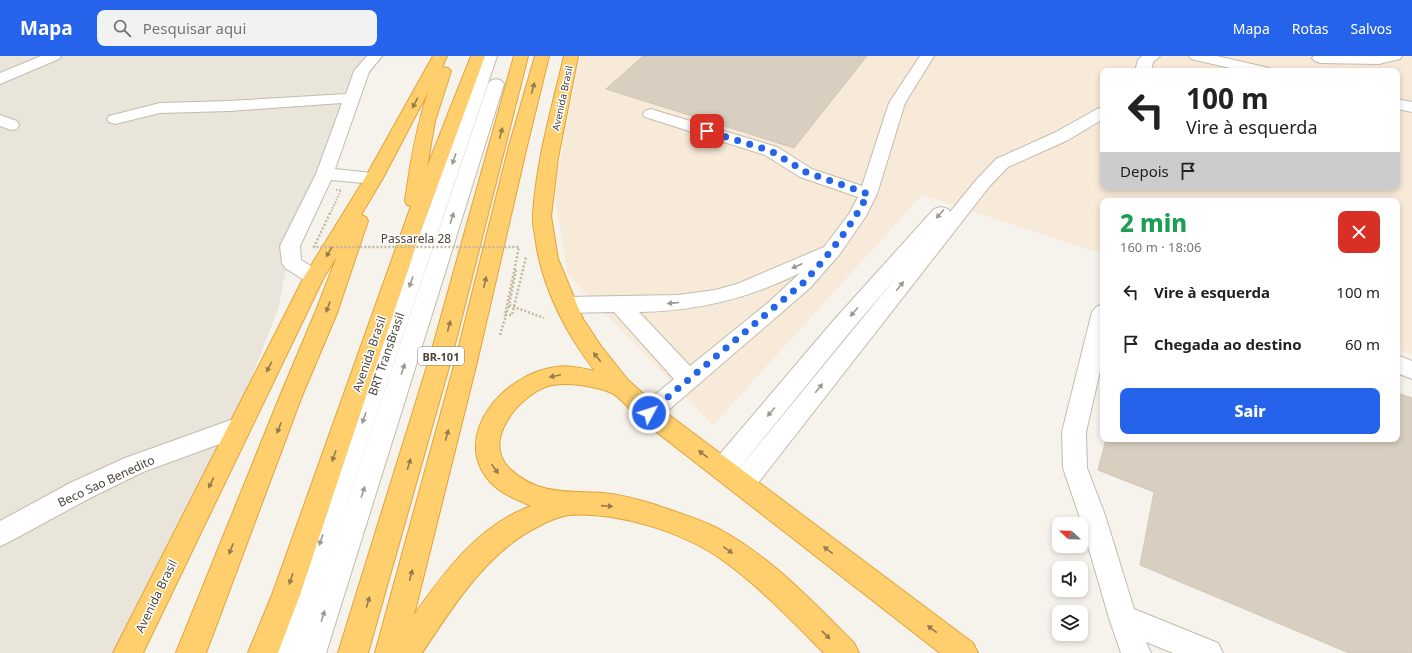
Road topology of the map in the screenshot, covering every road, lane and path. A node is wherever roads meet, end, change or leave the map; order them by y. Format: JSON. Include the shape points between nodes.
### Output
{"nodes":[{"id":1,"x":54,"y":56,"type":"edge"},
{"id":2,"x":375,"y":56,"type":"edge"},
{"id":3,"x":440,"y":56,"type":"edge"},
{"id":4,"x":448,"y":56,"type":"edge"},
{"id":5,"x":478,"y":56,"type":"edge"},
{"id":6,"x":490,"y":56,"type":"edge"},
{"id":7,"x":505,"y":56,"type":"edge"},
{"id":8,"x":521,"y":56,"type":"edge"},
{"id":9,"x":542,"y":56,"type":"edge"},
{"id":10,"x":571,"y":56,"type":"edge"},
{"id":11,"x":927,"y":56,"type":"edge"},
{"id":12,"x":1153,"y":56,"type":"edge"},
{"id":13,"x":1196,"y":56,"type":"edge"},
{"id":14,"x":1395,"y":56,"type":"edge"},
{"id":15,"x":1320,"y":58,"type":"dead end"},
{"id":16,"x":1144,"y":68,"type":"edge"},
{"id":17,"x":1250,"y":68,"type":"edge"},
{"id":18,"x":0,"y":79,"type":"edge"},
{"id":19,"x":352,"y":98,"type":"junction"},
{"id":20,"x":1400,"y":105,"type":"edge"},
{"id":21,"x":1412,"y":107,"type":"edge"},
{"id":22,"x":651,"y":114,"type":"dead end"},
{"id":23,"x":1100,"y":114,"type":"edge"},
{"id":24,"x":115,"y":119,"type":"dead end"},
{"id":25,"x":325,"y":174,"type":"junction"},
{"id":26,"x":374,"y":178,"type":"junction"},
{"id":27,"x":336,"y":190,"type":"dead end"},
{"id":28,"x":868,"y":194,"type":"junction"},
{"id":29,"x":410,"y":234,"type":"junction"},
{"id":30,"x":832,"y":250,"type":"junction"},
{"id":31,"x":537,"y":258,"type":"junction"},
{"id":32,"x":314,"y":277,"type":"junction"},
{"id":33,"x":620,"y":305,"type":"junction"},
{"id":34,"x":569,"y":313,"type":"junction"},
{"id":35,"x":1100,"y":324,"type":"edge"},
{"id":36,"x":1400,"y":365,"type":"edge"},
{"id":37,"x":1412,"y":370,"type":"edge"},
{"id":38,"x":688,"y":380,"type":"junction"},
{"id":39,"x":620,"y":386,"type":"junction"},
{"id":40,"x":649,"y":413,"type":"junction"},
{"id":41,"x":239,"y":427,"type":"junction"},
{"id":42,"x":732,"y":477,"type":"junction"},
{"id":43,"x":568,"y":504,"type":"junction"},
{"id":44,"x":0,"y":534,"type":"edge"},
{"id":45,"x":1123,"y":618,"type":"junction"},
{"id":46,"x":128,"y":653,"type":"edge"},
{"id":47,"x":191,"y":653,"type":"edge"},
{"id":48,"x":263,"y":653,"type":"edge"},
{"id":49,"x":282,"y":653,"type":"edge"},
{"id":50,"x":311,"y":653,"type":"edge"},
{"id":51,"x":353,"y":653,"type":"edge"},
{"id":52,"x":390,"y":653,"type":"edge"},
{"id":53,"x":405,"y":653,"type":"edge"},
{"id":54,"x":844,"y":653,"type":"edge"},
{"id":55,"x":963,"y":653,"type":"edge"},
{"id":56,"x":1136,"y":653,"type":"edge"},
{"id":57,"x":1208,"y":653,"type":"edge"}],
"edges":[{"from":1,"to":18,"type":"street"},
{"from":2,"to":19,"type":"street","via":[[362,71]]},
{"from":3,"to":26,"type":"highway","name":"Avenida Brasil","one_way":true},
{"from":4,"to":29,"type":"highway","via":[[427,121],[418,167]]},
{"from":5,"to":29,"type":"highway","name":"Avenida Brasil"},
{"from":6,"to":49,"type":"street","name":"BRT TransBrasil","one_way":true},
{"from":50,"to":7,"type":"street","name":"BRT TransBrasil","one_way":true},
{"from":51,"to":8,"type":"highway","number":"BR-101","one_way":true,"via":[[440,360]]},
{"from":52,"to":9,"type":"highway","one_way":true},
{"from":10,"to":31,"type":"highway","name":"Avenida Brasil","via":[[549,158]]},
{"from":11,"to":28,"type":"street","via":[[897,103]]},
{"from":12,"to":16,"type":"street","via":[[1146,60]]},
{"from":13,"to":17,"type":"street"},
{"from":14,"to":15,"type":"street","via":[[1379,59]]},
{"from":19,"to":24,"type":"street","via":[[160,108]]},
{"from":19,"to":25,"type":"street"},
{"from":20,"to":21,"type":"street"},
{"from":22,"to":28,"type":"street","via":[[771,151],[806,172]]},
{"from":23,"to":42,"type":"street","via":[[1062,136],[1002,163]]},
{"from":25,"to":26,"type":"street"},
{"from":25,"to":32,"type":"street","via":[[290,246],[292,263]]},
{"from":26,"to":32,"type":"highway","name":"Avenida Brasil","one_way":true},
{"from":26,"to":47,"type":"highway","name":"Avenida Brasil","one_way":true,"via":[[326,313]]},
{"from":27,"to":31,"type":"path","name":"Passarela 28","bridge":true,"via":[[341,190],[314,247],[518,248],[505,315],[512,315]]},
{"from":28,"to":30,"type":"street","via":[[857,216]]},
{"from":29,"to":48,"type":"highway","name":"Avenida Brasil","one_way":true,"via":[[286,595]]},
{"from":30,"to":33,"type":"street","one_way":true,"via":[[754,286],[716,297],[675,304]]},
{"from":30,"to":38,"type":"street","via":[[803,283]]},
{"from":31,"to":34,"type":"highway","name":"Avenida Brasil"},
{"from":31,"to":34,"type":"path","via":[[518,256],[509,305],[558,323]]},
{"from":32,"to":41,"type":"highway","name":"Avenida Brasil","one_way":true},
{"from":33,"to":34,"type":"street"},
{"from":33,"to":38,"type":"street"},
{"from":39,"to":34,"type":"highway","name":"Avenida Brasil","one_way":true,"via":[[593,352]]},
{"from":35,"to":45,"type":"street","via":[[1074,432],[1075,468]]},
{"from":36,"to":37,"type":"street"},
{"from":38,"to":40,"type":"street"},
{"from":39,"to":40,"type":"highway","name":"Avenida Brasil"},
{"from":39,"to":43,"type":"highway","one_way":true,"via":[[559,374],[539,380],[520,390],[504,404],[492,425],[487,443],[489,460],[499,475],[532,496]]},
{"from":42,"to":40,"type":"highway","name":"Avenida Brasil","one_way":true},
{"from":41,"to":44,"type":"street","name":"Beco Sao Benedito","via":[[134,465],[81,490]]},
{"from":41,"to":46,"type":"highway","name":"Avenida Brasil","one_way":true},
{"from":55,"to":42,"type":"highway","name":"Avenida Brasil","one_way":true},
{"from":43,"to":53,"type":"highway","via":[[519,523],[484,549],[439,604]]},
{"from":43,"to":54,"type":"highway","one_way":true,"via":[[612,506],[656,516],[710,538],[764,575]]},
{"from":45,"to":56,"type":"street"},
{"from":45,"to":57,"type":"street"}]}
